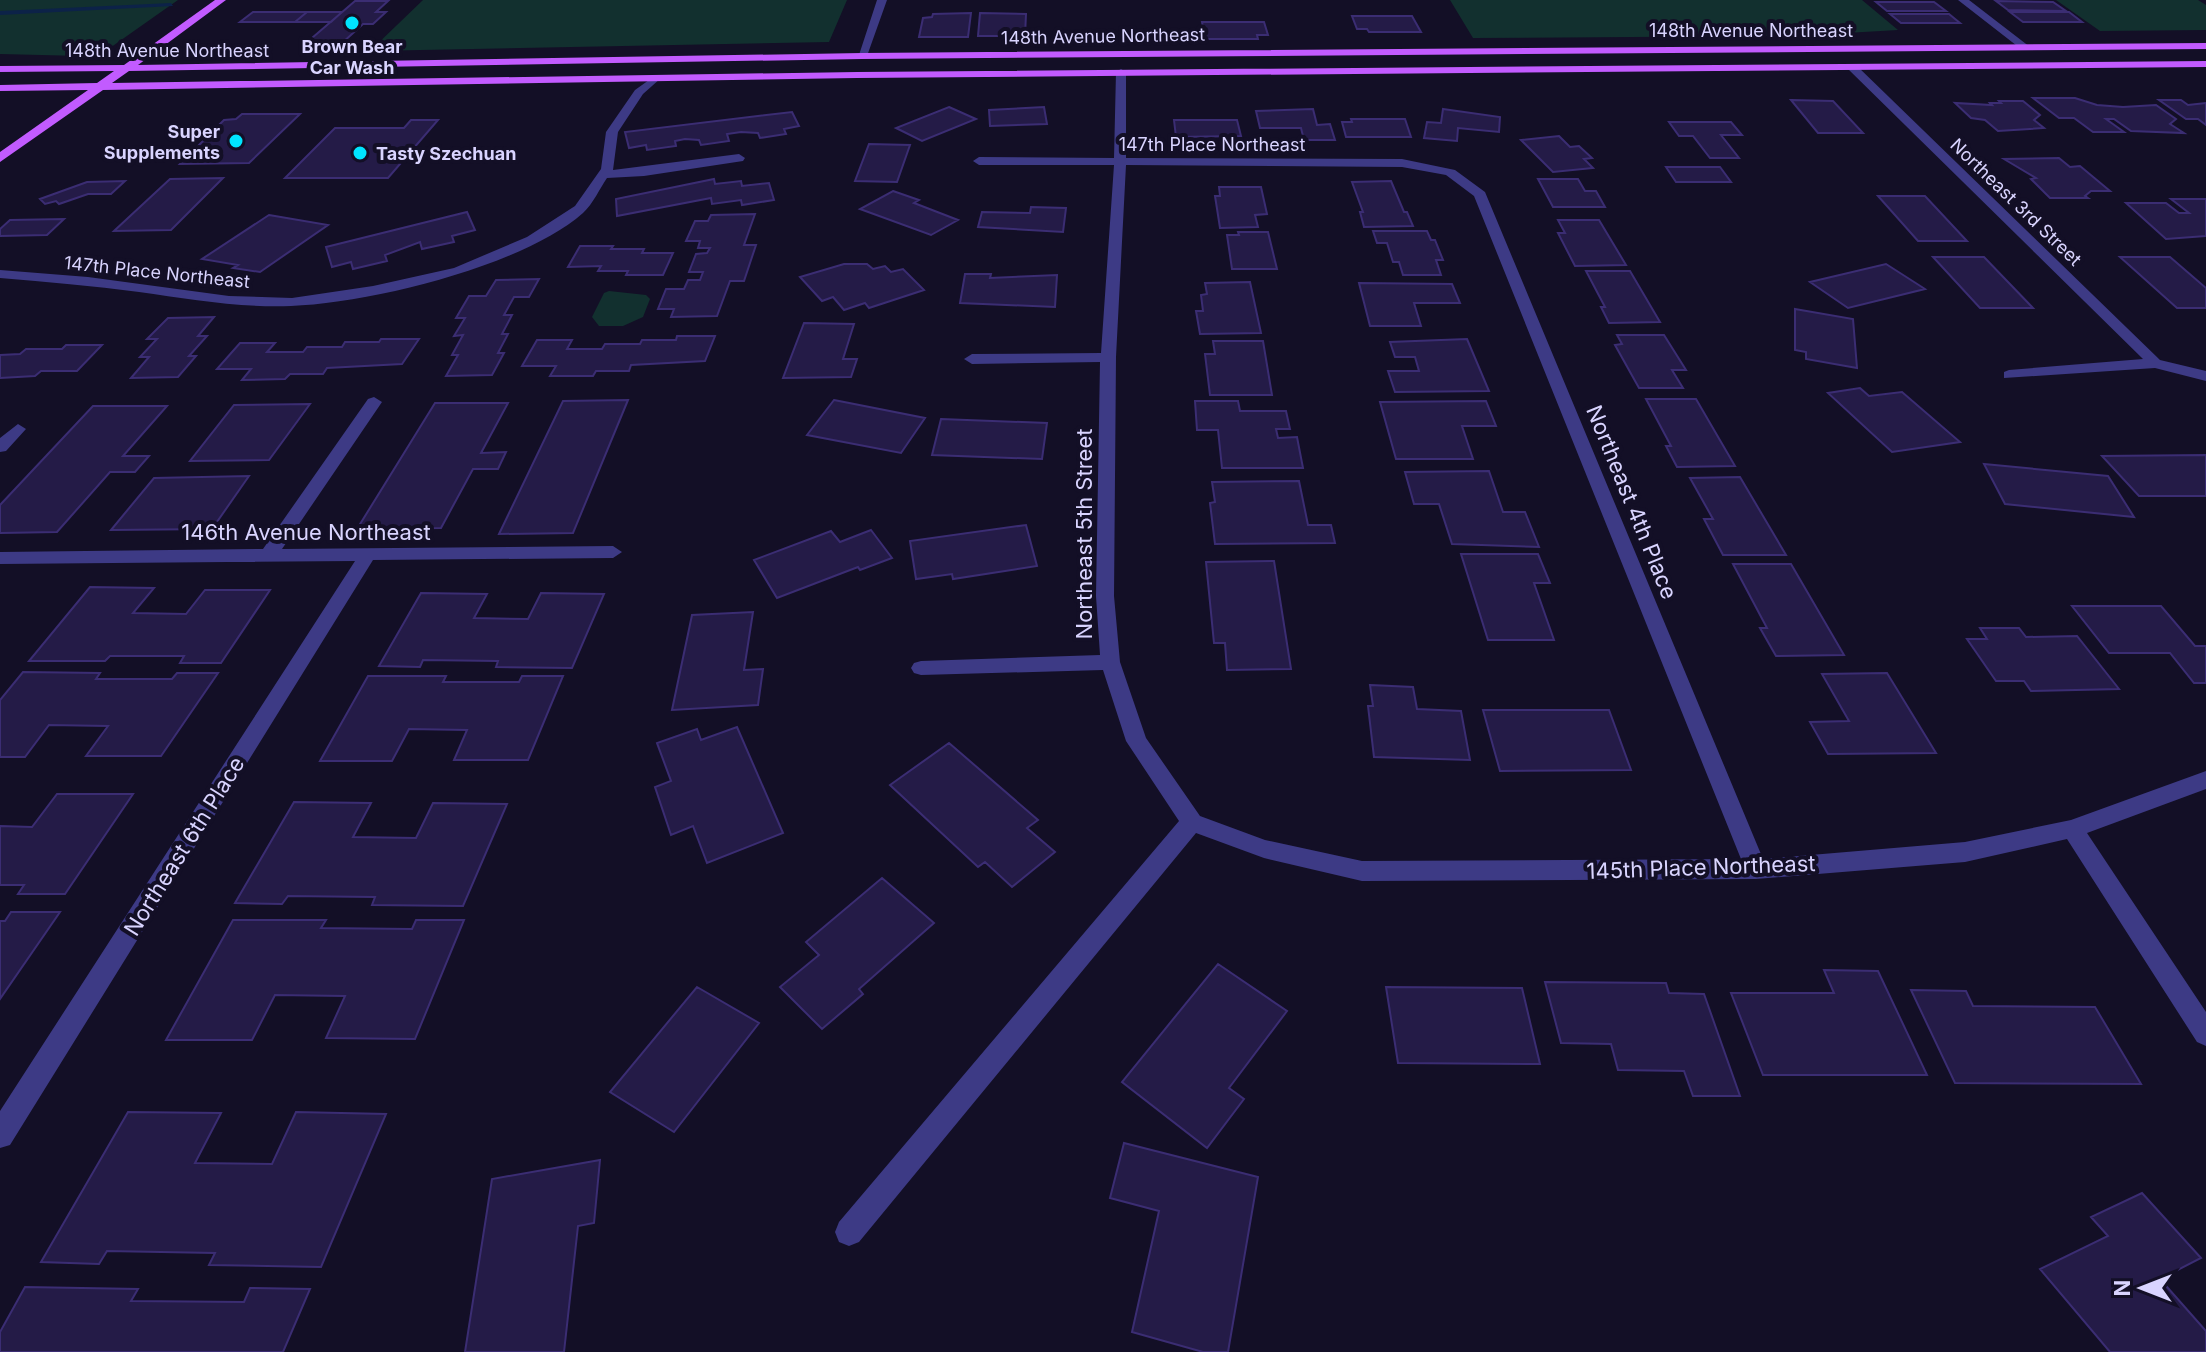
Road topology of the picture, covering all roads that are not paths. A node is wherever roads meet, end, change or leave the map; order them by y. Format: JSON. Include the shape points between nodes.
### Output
{"nodes":[{"id":1,"x":221,"y":0,"type":"edge"},
{"id":2,"x":882,"y":0,"type":"edge"},
{"id":3,"x":1963,"y":0,"type":"edge"},
{"id":4,"x":2206,"y":46,"type":"edge"},
{"id":5,"x":2025,"y":47,"type":"junction"},
{"id":6,"x":2085,"y":47,"type":"junction"},
{"id":7,"x":862,"y":56,"type":"junction"},
{"id":8,"x":697,"y":59,"type":"junction"},
{"id":9,"x":2206,"y":64,"type":"edge"},
{"id":10,"x":1993,"y":65,"type":"junction"},
{"id":11,"x":1852,"y":67,"type":"junction"},
{"id":12,"x":0,"y":69,"type":"edge"},
{"id":13,"x":126,"y":69,"type":"junction"},
{"id":14,"x":1121,"y":72,"type":"junction"},
{"id":15,"x":656,"y":78,"type":"junction"},
{"id":16,"x":583,"y":79,"type":"junction"},
{"id":17,"x":0,"y":88,"type":"edge"},
{"id":18,"x":101,"y":88,"type":"junction"},
{"id":19,"x":0,"y":158,"type":"edge"},
{"id":20,"x":739,"y":158,"type":"dead end"},
{"id":21,"x":979,"y":161,"type":"dead end"},
{"id":22,"x":1120,"y":162,"type":"junction"},
{"id":23,"x":1445,"y":170,"type":"joint"},
{"id":24,"x":603,"y":174,"type":"junction"},
{"id":25,"x":0,"y":274,"type":"edge"},
{"id":26,"x":1108,"y":357,"type":"junction"},
{"id":27,"x":972,"y":359,"type":"dead end"},
{"id":28,"x":2155,"y":363,"type":"junction"},
{"id":29,"x":2009,"y":375,"type":"dead end"},
{"id":30,"x":2206,"y":376,"type":"edge"},
{"id":31,"x":374,"y":402,"type":"dead end"},
{"id":32,"x":18,"y":429,"type":"dead end"},
{"id":33,"x":0,"y":447,"type":"edge"},
{"id":34,"x":613,"y":552,"type":"dead end"},
{"id":35,"x":268,"y":556,"type":"junction"},
{"id":36,"x":367,"y":556,"type":"junction"},
{"id":37,"x":0,"y":558,"type":"edge"},
{"id":38,"x":1110,"y":662,"type":"junction"},
{"id":39,"x":921,"y":668,"type":"dead end"},
{"id":40,"x":2206,"y":780,"type":"edge"},
{"id":41,"x":1192,"y":822,"type":"junction"},
{"id":42,"x":2072,"y":829,"type":"junction"},
{"id":43,"x":1756,"y":869,"type":"junction"},
{"id":44,"x":2206,"y":1034,"type":"edge"},
{"id":45,"x":0,"y":1135,"type":"edge"},
{"id":46,"x":849,"y":1232,"type":"dead end"}],
"edges":[{"from":1,"to":13,"type":"main road"},
{"from":2,"to":7,"type":"street"},
{"from":3,"to":5,"type":"street"},
{"from":4,"to":6,"type":"main road","name":"148th Avenue Northeast"},
{"from":5,"to":6,"type":"main road","name":"148th Avenue Northeast"},
{"from":5,"to":7,"type":"main road","name":"148th Avenue Northeast"},
{"from":6,"to":10,"type":"main road","via":[[2093,56]]},
{"from":7,"to":8,"type":"main road","name":"148th Avenue Northeast"},
{"from":8,"to":13,"type":"main road","name":"148th Avenue Northeast"},
{"from":8,"to":16,"type":"main road","via":[[605,67]]},
{"from":9,"to":10,"type":"main road","name":"148th Avenue Northeast"},
{"from":10,"to":11,"type":"main road","name":"148th Avenue Northeast"},
{"from":11,"to":14,"type":"main road","name":"148th Avenue Northeast"},
{"from":11,"to":28,"type":"street","name":"Northeast 3rd Street"},
{"from":12,"to":13,"type":"main road","name":"148th Avenue Northeast"},
{"from":13,"to":18,"type":"main road"},
{"from":14,"to":15,"type":"main road","name":"148th Avenue Northeast"},
{"from":14,"to":22,"type":"street","name":"Northeast 5th Street"},
{"from":15,"to":16,"type":"main road","name":"148th Avenue Northeast"},
{"from":15,"to":24,"type":"street","via":[[639,92],[612,132]]},
{"from":16,"to":18,"type":"main road","name":"148th Avenue Northeast"},
{"from":17,"to":18,"type":"main road","name":"148th Avenue Northeast"},
{"from":18,"to":19,"type":"main road"},
{"from":20,"to":24,"type":"street"},
{"from":21,"to":22,"type":"street","name":"147th Place Northeast"},
{"from":22,"to":23,"type":"street","name":"147th Place Northeast","via":[[1389,162]]},
{"from":22,"to":26,"type":"street","name":"Northeast 5th Street"},
{"from":23,"to":43,"type":"street","name":"Northeast 4th Place","via":[[1469,181],[1480,195]]},
{"from":24,"to":25,"type":"street","name":"147th Place Northeast","via":[[580,209],[532,240],[458,271],[373,290],[292,302],[229,300]]},
{"from":26,"to":27,"type":"street"},
{"from":26,"to":38,"type":"street","name":"Northeast 5th Street","via":[[1105,596]]},
{"from":28,"to":29,"type":"street"},
{"from":28,"to":30,"type":"street"},
{"from":31,"to":35,"type":"street"},
{"from":32,"to":33,"type":"street"},
{"from":34,"to":36,"type":"street","name":"146th Avenue Northeast"},
{"from":35,"to":36,"type":"street","name":"146th Avenue Northeast"},
{"from":35,"to":37,"type":"street","name":"146th Avenue Northeast"},
{"from":36,"to":45,"type":"street","name":"Northeast 6th Place"},
{"from":38,"to":39,"type":"street"},
{"from":38,"to":41,"type":"street","name":"Northeast 5th Street","via":[[1136,741]]},
{"from":40,"to":42,"type":"street","name":"145th Place Northeast"},
{"from":41,"to":43,"type":"street","name":"145th Place Northeast","via":[[1264,849],[1362,871]]},
{"from":41,"to":46,"type":"street"},
{"from":42,"to":43,"type":"street","name":"145th Place Northeast","via":[[1965,852]]},
{"from":42,"to":44,"type":"street"}]}
